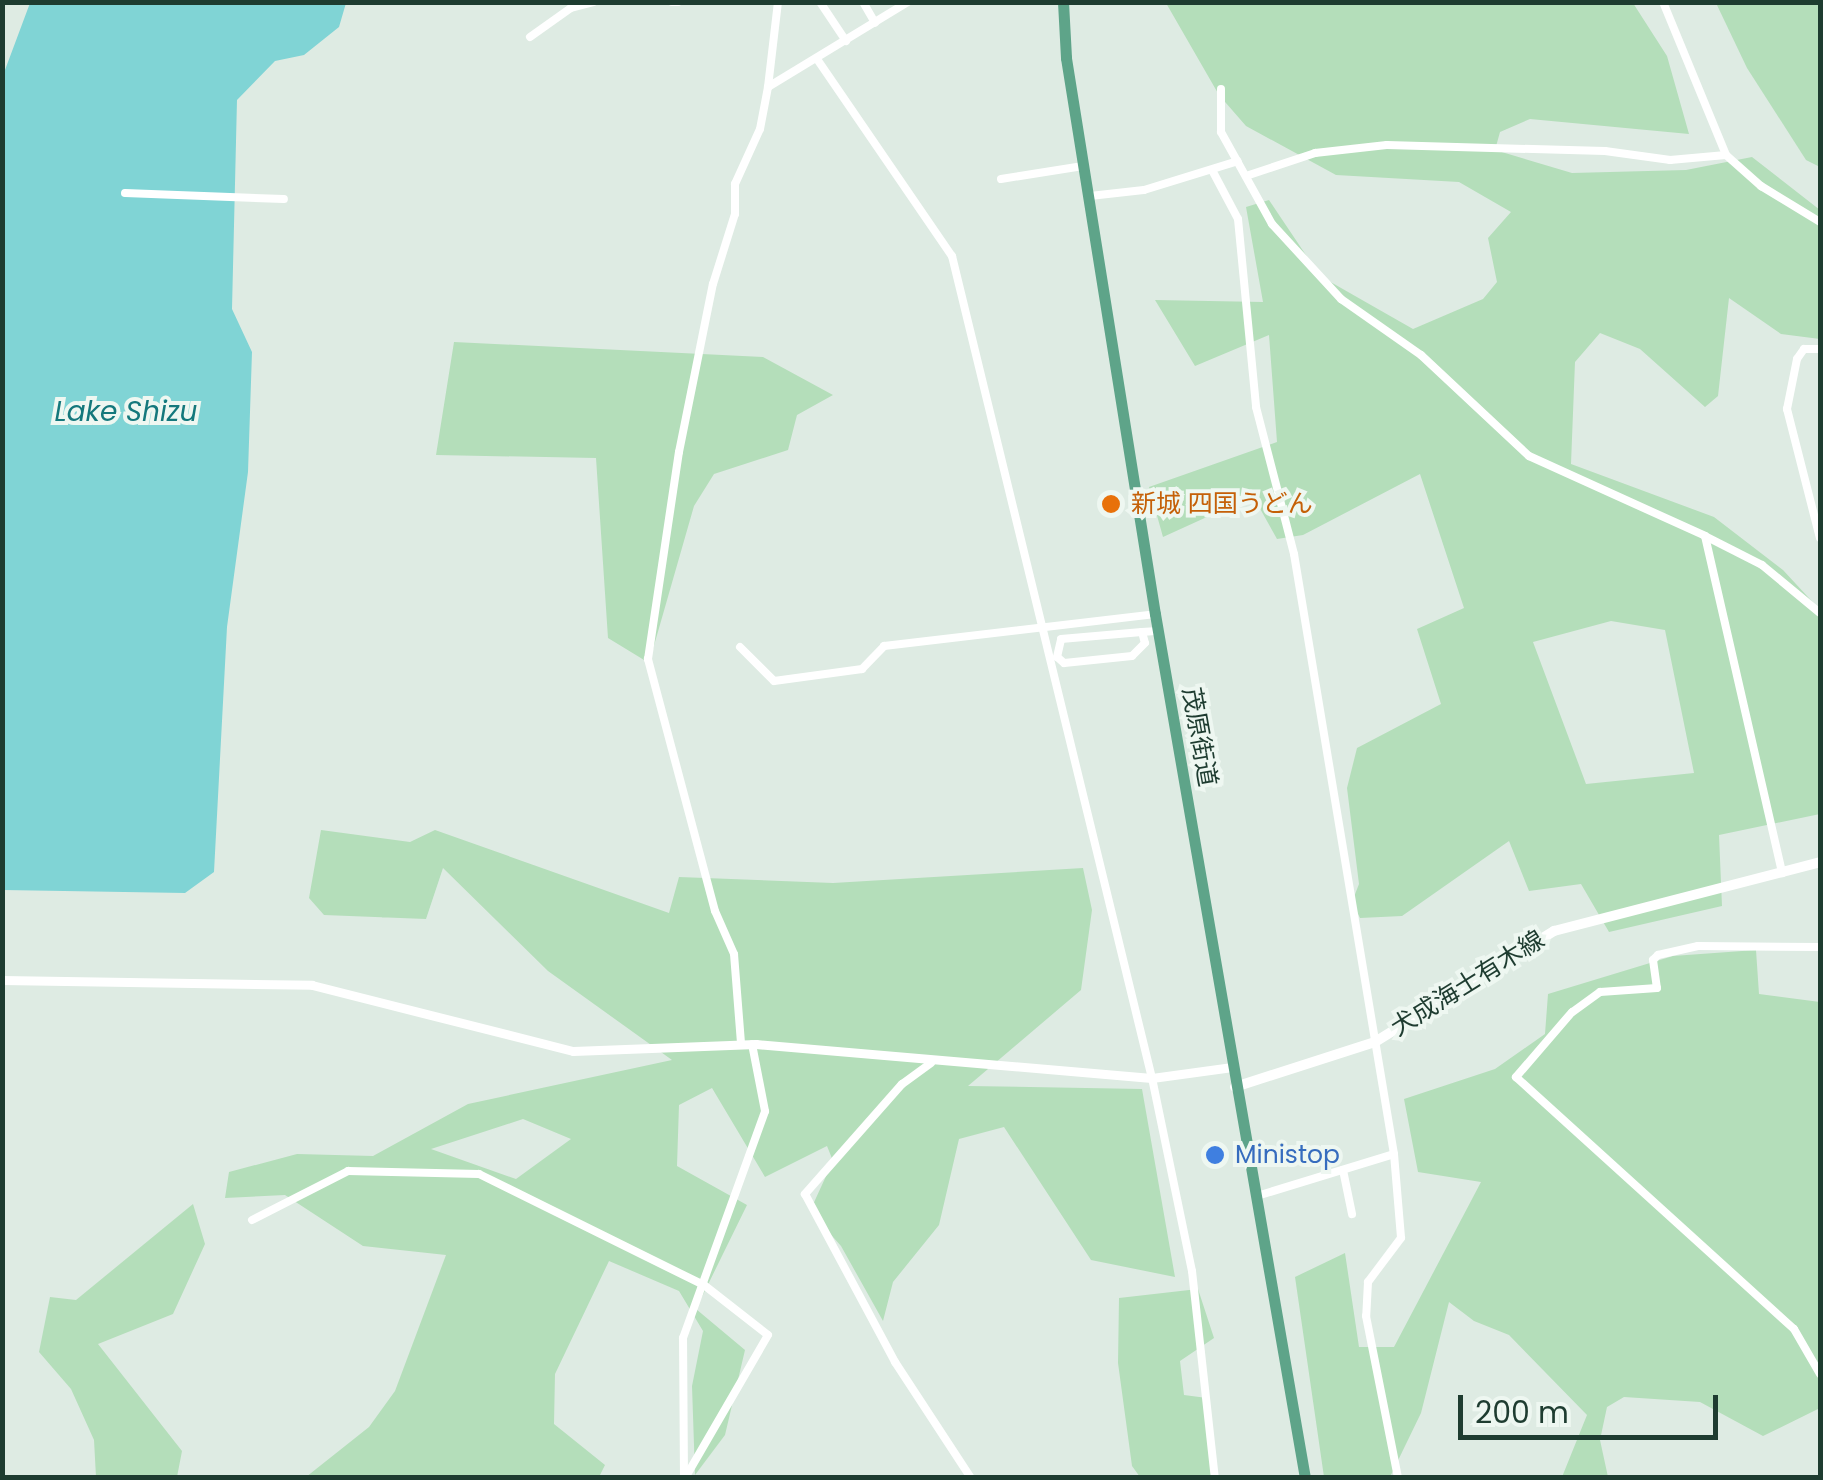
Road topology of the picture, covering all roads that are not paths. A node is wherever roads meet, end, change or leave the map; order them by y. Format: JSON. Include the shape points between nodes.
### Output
{"nodes":[{"id":1,"x":593,"y":2,"type":"edge"},
{"id":2,"x":778,"y":2,"type":"edge"},
{"id":3,"x":820,"y":2,"type":"edge"},
{"id":4,"x":863,"y":2,"type":"edge"},
{"id":5,"x":908,"y":2,"type":"edge"},
{"id":6,"x":1063,"y":2,"type":"edge"},
{"id":7,"x":1663,"y":2,"type":"edge"},
{"id":8,"x":875,"y":23,"type":"junction"},
{"id":9,"x":530,"y":37,"type":"dead end"},
{"id":10,"x":846,"y":41,"type":"junction"},
{"id":11,"x":817,"y":59,"type":"junction"},
{"id":12,"x":768,"y":87,"type":"junction"},
{"id":13,"x":1220,"y":89,"type":"dead end"},
{"id":14,"x":1726,"y":155,"type":"junction"},
{"id":15,"x":1238,"y":162,"type":"junction"},
{"id":16,"x":1083,"y":166,"type":"junction"},
{"id":17,"x":1212,"y":170,"type":"junction"},
{"id":18,"x":1246,"y":176,"type":"junction"},
{"id":19,"x":1001,"y":179,"type":"dead end"},
{"id":20,"x":125,"y":192,"type":"dead end"},
{"id":21,"x":1090,"y":196,"type":"junction"},
{"id":22,"x":279,"y":200,"type":"dead end"},
{"id":23,"x":1820,"y":222,"type":"edge"},
{"id":24,"x":1820,"y":349,"type":"edge"},
{"id":25,"x":1705,"y":536,"type":"junction"},
{"id":26,"x":1820,"y":538,"type":"edge"},
{"id":27,"x":1820,"y":613,"type":"edge"},
{"id":28,"x":1155,"y":614,"type":"junction"},
{"id":29,"x":1038,"y":626,"type":"junction"},
{"id":30,"x":1158,"y":631,"type":"junction"},
{"id":31,"x":1142,"y":632,"type":"junction"},
{"id":32,"x":740,"y":647,"type":"dead end"},
{"id":33,"x":1820,"y":862,"type":"edge"},
{"id":34,"x":1782,"y":872,"type":"junction"},
{"id":35,"x":1820,"y":947,"type":"edge"},
{"id":36,"x":2,"y":980,"type":"edge"},
{"id":37,"x":1375,"y":1042,"type":"junction"},
{"id":38,"x":746,"y":1044,"type":"junction"},
{"id":39,"x":931,"y":1063,"type":"junction"},
{"id":40,"x":1232,"y":1067,"type":"junction"},
{"id":41,"x":1152,"y":1078,"type":"junction"},
{"id":42,"x":1236,"y":1087,"type":"junction"},
{"id":43,"x":1394,"y":1154,"type":"junction"},
{"id":44,"x":1343,"y":1170,"type":"junction"},
{"id":45,"x":1257,"y":1196,"type":"junction"},
{"id":46,"x":1352,"y":1214,"type":"dead end"},
{"id":47,"x":252,"y":1220,"type":"dead end"},
{"id":48,"x":704,"y":1285,"type":"junction"},
{"id":49,"x":1820,"y":1374,"type":"edge"},
{"id":50,"x":684,"y":1478,"type":"edge"},
{"id":51,"x":972,"y":1478,"type":"edge"},
{"id":52,"x":1215,"y":1478,"type":"edge"},
{"id":53,"x":1306,"y":1478,"type":"edge"},
{"id":54,"x":1398,"y":1478,"type":"edge"}],
"edges":[{"from":1,"to":9,"type":"street","via":[[570,8]]},
{"from":2,"to":12,"type":"street"},
{"from":3,"to":10,"type":"street"},
{"from":4,"to":8,"type":"street"},
{"from":5,"to":8,"type":"street"},
{"from":6,"to":16,"type":"main road","name":"茂原街道"},
{"from":7,"to":14,"type":"street"},
{"from":8,"to":10,"type":"street"},
{"from":10,"to":11,"type":"street"},
{"from":11,"to":12,"type":"street"},
{"from":11,"to":29,"type":"street","via":[[952,256]]},
{"from":12,"to":38,"type":"street","via":[[760,128],[735,184],[730,237],[708,303],[648,659],[714,911],[734,954]]},
{"from":13,"to":15,"type":"street","via":[[1221,132]]},
{"from":14,"to":18,"type":"street","via":[[1670,160],[1387,146],[1315,152]]},
{"from":14,"to":23,"type":"street"},
{"from":15,"to":17,"type":"street"},
{"from":15,"to":18,"type":"street"},
{"from":16,"to":19,"type":"street"},
{"from":16,"to":21,"type":"main road","name":"茂原街道"},
{"from":17,"to":21,"type":"street","via":[[1144,190]]},
{"from":17,"to":37,"type":"street","via":[[1238,219],[1256,407],[1294,554]]},
{"from":18,"to":25,"type":"street","via":[[1272,224],[1341,299],[1421,355],[1529,456]]},
{"from":20,"to":22,"type":"street"},
{"from":21,"to":28,"type":"main road","name":"茂原街道"},
{"from":24,"to":26,"type":"street","via":[[1804,349],[1797,358],[1787,409]]},
{"from":25,"to":27,"type":"street","via":[[1762,566]]},
{"from":25,"to":34,"type":"street"},
{"from":28,"to":29,"type":"street"},
{"from":28,"to":30,"type":"main road","name":"茂原街道"},
{"from":29,"to":32,"type":"street","via":[[884,646],[862,669],[774,681]]},
{"from":29,"to":41,"type":"street"},
{"from":30,"to":31,"type":"street"},
{"from":30,"to":40,"type":"main road","name":"茂原街道"},
{"from":31,"to":31,"type":"street","via":[[1061,639],[1057,657],[1064,663],[1132,656],[1144,642]]},
{"from":33,"to":34,"type":"main road","name":"犬成海士有木線"},
{"from":34,"to":37,"type":"main road","name":"犬成海士有木線","via":[[1554,931]]},
{"from":35,"to":49,"type":"street","via":[[1698,946],[1658,955],[1652,960],[1657,988],[1600,992],[1572,1012],[1516,1077],[1794,1329]]},
{"from":36,"to":38,"type":"street","via":[[312,985],[573,1052]]},
{"from":37,"to":42,"type":"main road","name":"犬成海士有木線"},
{"from":37,"to":43,"type":"street"},
{"from":38,"to":39,"type":"street"},
{"from":38,"to":48,"type":"street","via":[[766,1110]]},
{"from":39,"to":41,"type":"street"},
{"from":39,"to":51,"type":"street","via":[[902,1084],[805,1194],[895,1362]]},
{"from":40,"to":41,"type":"street"},
{"from":40,"to":42,"type":"main road","name":"茂原街道"},
{"from":41,"to":52,"type":"street","via":[[1192,1271]]},
{"from":42,"to":45,"type":"main road","name":"茂原街道"},
{"from":43,"to":44,"type":"street"},
{"from":43,"to":54,"type":"street","via":[[1401,1238],[1368,1282],[1366,1316]]},
{"from":44,"to":45,"type":"street"},
{"from":44,"to":46,"type":"street"},
{"from":45,"to":53,"type":"main road","name":"茂原街道"},
{"from":47,"to":48,"type":"street","via":[[348,1171],[479,1174]]},
{"from":48,"to":50,"type":"street","via":[[679,1366]]},
{"from":48,"to":50,"type":"street","via":[[768,1335]]}]}
